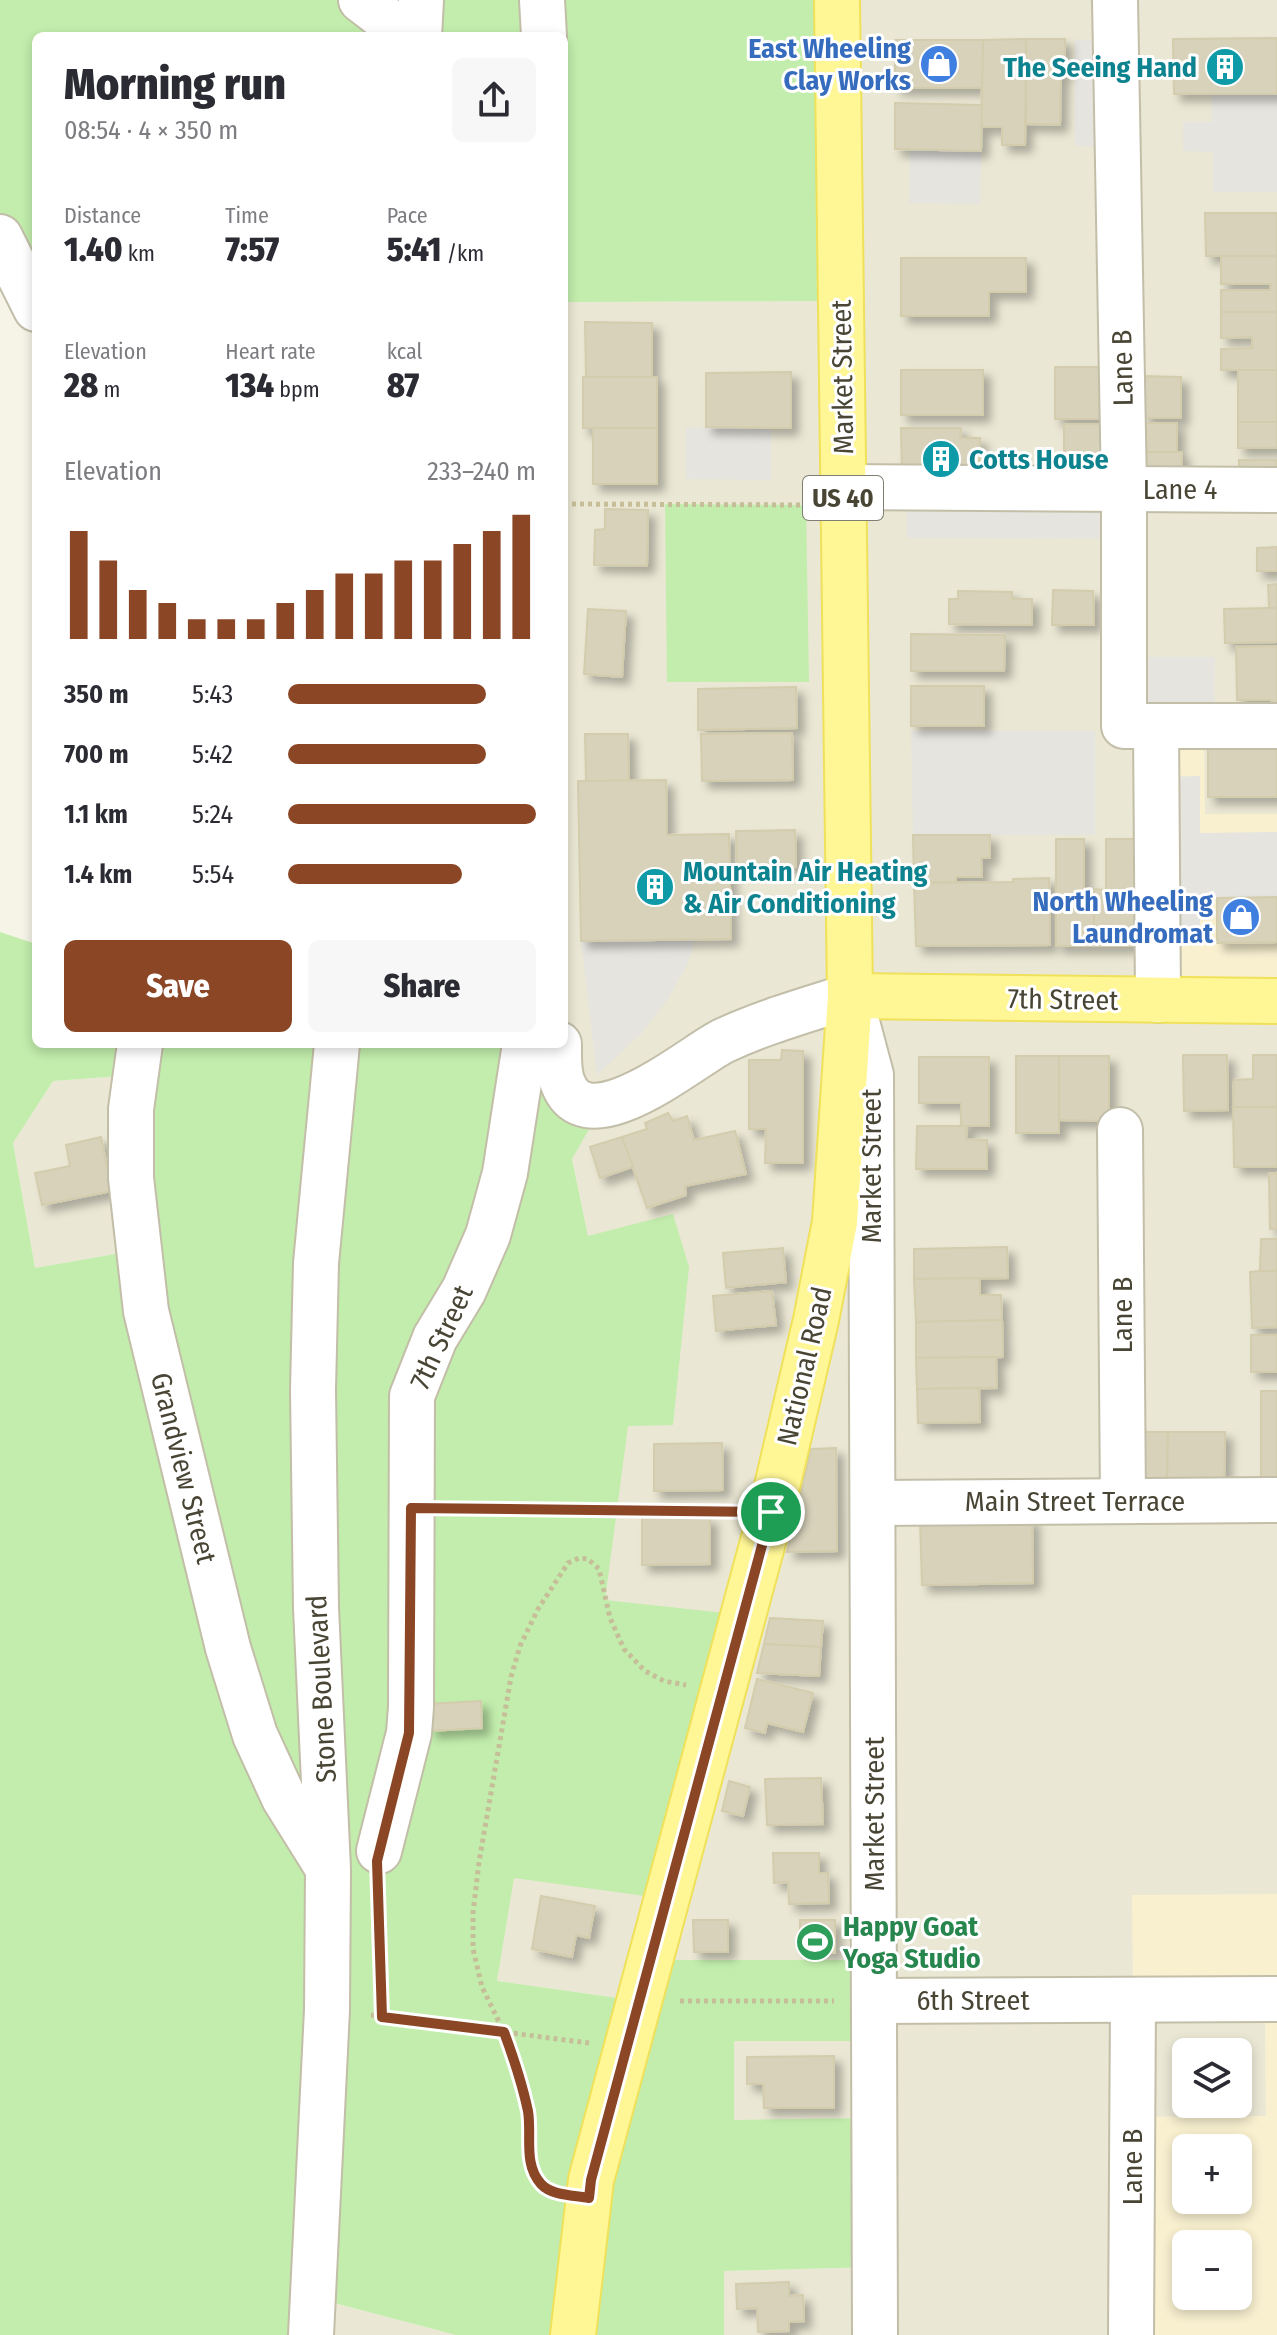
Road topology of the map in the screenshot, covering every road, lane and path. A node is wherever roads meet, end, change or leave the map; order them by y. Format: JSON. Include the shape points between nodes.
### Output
{"nodes":[{"id":1,"x":361,"y":0,"type":"edge"},
{"id":2,"x":421,"y":0,"type":"edge"},
{"id":3,"x":542,"y":0,"type":"edge"},
{"id":4,"x":837,"y":0,"type":"edge"},
{"id":5,"x":1115,"y":0,"type":"edge"},
{"id":6,"x":403,"y":32,"type":"edge"},
{"id":7,"x":419,"y":32,"type":"edge"},
{"id":8,"x":544,"y":32,"type":"edge"},
{"id":9,"x":0,"y":237,"type":"edge"},
{"id":10,"x":32,"y":301,"type":"edge"},
{"id":11,"x":1124,"y":489,"type":"junction"},
{"id":12,"x":1277,"y":490,"type":"edge"},
{"id":13,"x":843,"y":496,"type":"junction"},
{"id":14,"x":568,"y":504,"type":"edge"},
{"id":15,"x":1156,"y":726,"type":"junction"},
{"id":16,"x":1277,"y":726,"type":"edge"},
{"id":17,"x":850,"y":996,"type":"junction"},
{"id":18,"x":1158,"y":1000,"type":"junction"},
{"id":19,"x":1277,"y":1001,"type":"edge"},
{"id":20,"x":139,"y":1048,"type":"edge"},
{"id":21,"x":337,"y":1048,"type":"edge"},
{"id":22,"x":524,"y":1048,"type":"edge"},
{"id":23,"x":559,"y":1048,"type":"edge"},
{"id":24,"x":1120,"y":1130,"type":"dead end"},
{"id":25,"x":1277,"y":1500,"type":"edge"},
{"id":26,"x":1123,"y":1501,"type":"junction"},
{"id":27,"x":873,"y":1503,"type":"junction"},
{"id":28,"x":411,"y":1508,"type":"junction"},
{"id":29,"x":771,"y":1512,"type":"junction"},
{"id":30,"x":722,"y":1692,"type":"junction"},
{"id":31,"x":379,"y":1851,"type":"joint"},
{"id":32,"x":328,"y":1869,"type":"junction"},
{"id":33,"x":1277,"y":1999,"type":"edge"},
{"id":34,"x":1133,"y":2000,"type":"junction"},
{"id":35,"x":669,"y":2001,"type":"dead end"},
{"id":36,"x":875,"y":2001,"type":"junction"},
{"id":37,"x":371,"y":2015,"type":"dead end"},
{"id":38,"x":382,"y":2017,"type":"junction"},
{"id":39,"x":504,"y":2032,"type":"junction"},
{"id":40,"x":590,"y":2043,"type":"dead end"},
{"id":41,"x":589,"y":2198,"type":"junction"},
{"id":42,"x":311,"y":2335,"type":"edge"},
{"id":43,"x":573,"y":2335,"type":"edge"},
{"id":44,"x":875,"y":2335,"type":"edge"},
{"id":45,"x":1131,"y":2335,"type":"edge"}],
"edges":[{"from":1,"to":6,"type":"street"},
{"from":2,"to":7,"type":"street"},
{"from":3,"to":8,"type":"street"},
{"from":4,"to":13,"type":"main road","name":"Market Street","number":"US 40"},
{"from":5,"to":11,"type":"street","name":"Lane B"},
{"from":9,"to":10,"type":"street"},
{"from":11,"to":12,"type":"street","name":"Lane 4"},
{"from":11,"to":13,"type":"street","name":"Lane 4"},
{"from":11,"to":15,"type":"street","name":"Lane B","via":[[1124,726]]},
{"from":13,"to":14,"type":"path"},
{"from":13,"to":17,"type":"main road","name":"Market Street","number":"US 40"},
{"from":15,"to":16,"type":"street","name":"Lane B"},
{"from":15,"to":18,"type":"street"},
{"from":17,"to":18,"type":"main road","name":"7th Street"},
{"from":17,"to":23,"type":"street","via":[[733,1037],[636,1095],[603,1105],[572,1098],[564,1087]]},
{"from":17,"to":27,"type":"street","name":"Market Street","via":[[871,1075]]},
{"from":17,"to":29,"type":"main road","name":"National Road","number":"US 40","via":[[835,1222]]},
{"from":18,"to":19,"type":"main road","name":"7th Street"},
{"from":20,"to":32,"type":"street","name":"Grandview Street","via":[[131,1109],[131,1178],[146,1311],[228,1648],[255,1735],[284,1798]]},
{"from":21,"to":32,"type":"street","name":"Stone Boulevard","via":[[316,1263],[313,1390]]},
{"from":22,"to":28,"type":"street","name":"7th Street","via":[[505,1173],[488,1235],[412,1396]]},
{"from":24,"to":26,"type":"street","name":"Lane B"},
{"from":25,"to":26,"type":"street","name":"Main Street Terrace"},
{"from":26,"to":27,"type":"street","name":"Main Street Terrace"},
{"from":27,"to":36,"type":"street","name":"Market Street"},
{"from":28,"to":29,"type":"path"},
{"from":28,"to":31,"type":"street","name":"7th Street","via":[[409,1733]]},
{"from":29,"to":30,"type":"main road","name":"National Road","number":"US 40"},
{"from":30,"to":39,"type":"path","via":[[664,1681],[645,1671],[624,1649],[610,1618],[599,1569],[588,1559],[568,1563],[520,1646],[479,1862],[473,1949],[482,1987]]},
{"from":30,"to":41,"type":"main road","name":"National Road","number":"US 40"},
{"from":31,"to":38,"type":"path"},
{"from":32,"to":42,"type":"street","name":"Stone Boulevard","via":[[327,2010]]},
{"from":33,"to":34,"type":"street","name":"6th Street"},
{"from":34,"to":36,"type":"street","name":"6th Street"},
{"from":34,"to":45,"type":"street","name":"Lane B"},
{"from":35,"to":36,"type":"path","name":"6th Street"},
{"from":36,"to":44,"type":"street","name":"Market Street"},
{"from":37,"to":38,"type":"path"},
{"from":38,"to":39,"type":"path"},
{"from":39,"to":40,"type":"path"},
{"from":39,"to":41,"type":"path","via":[[529,2116],[532,2171],[552,2192]]},
{"from":41,"to":43,"type":"main road","name":"National Road","number":"US 40"}]}
